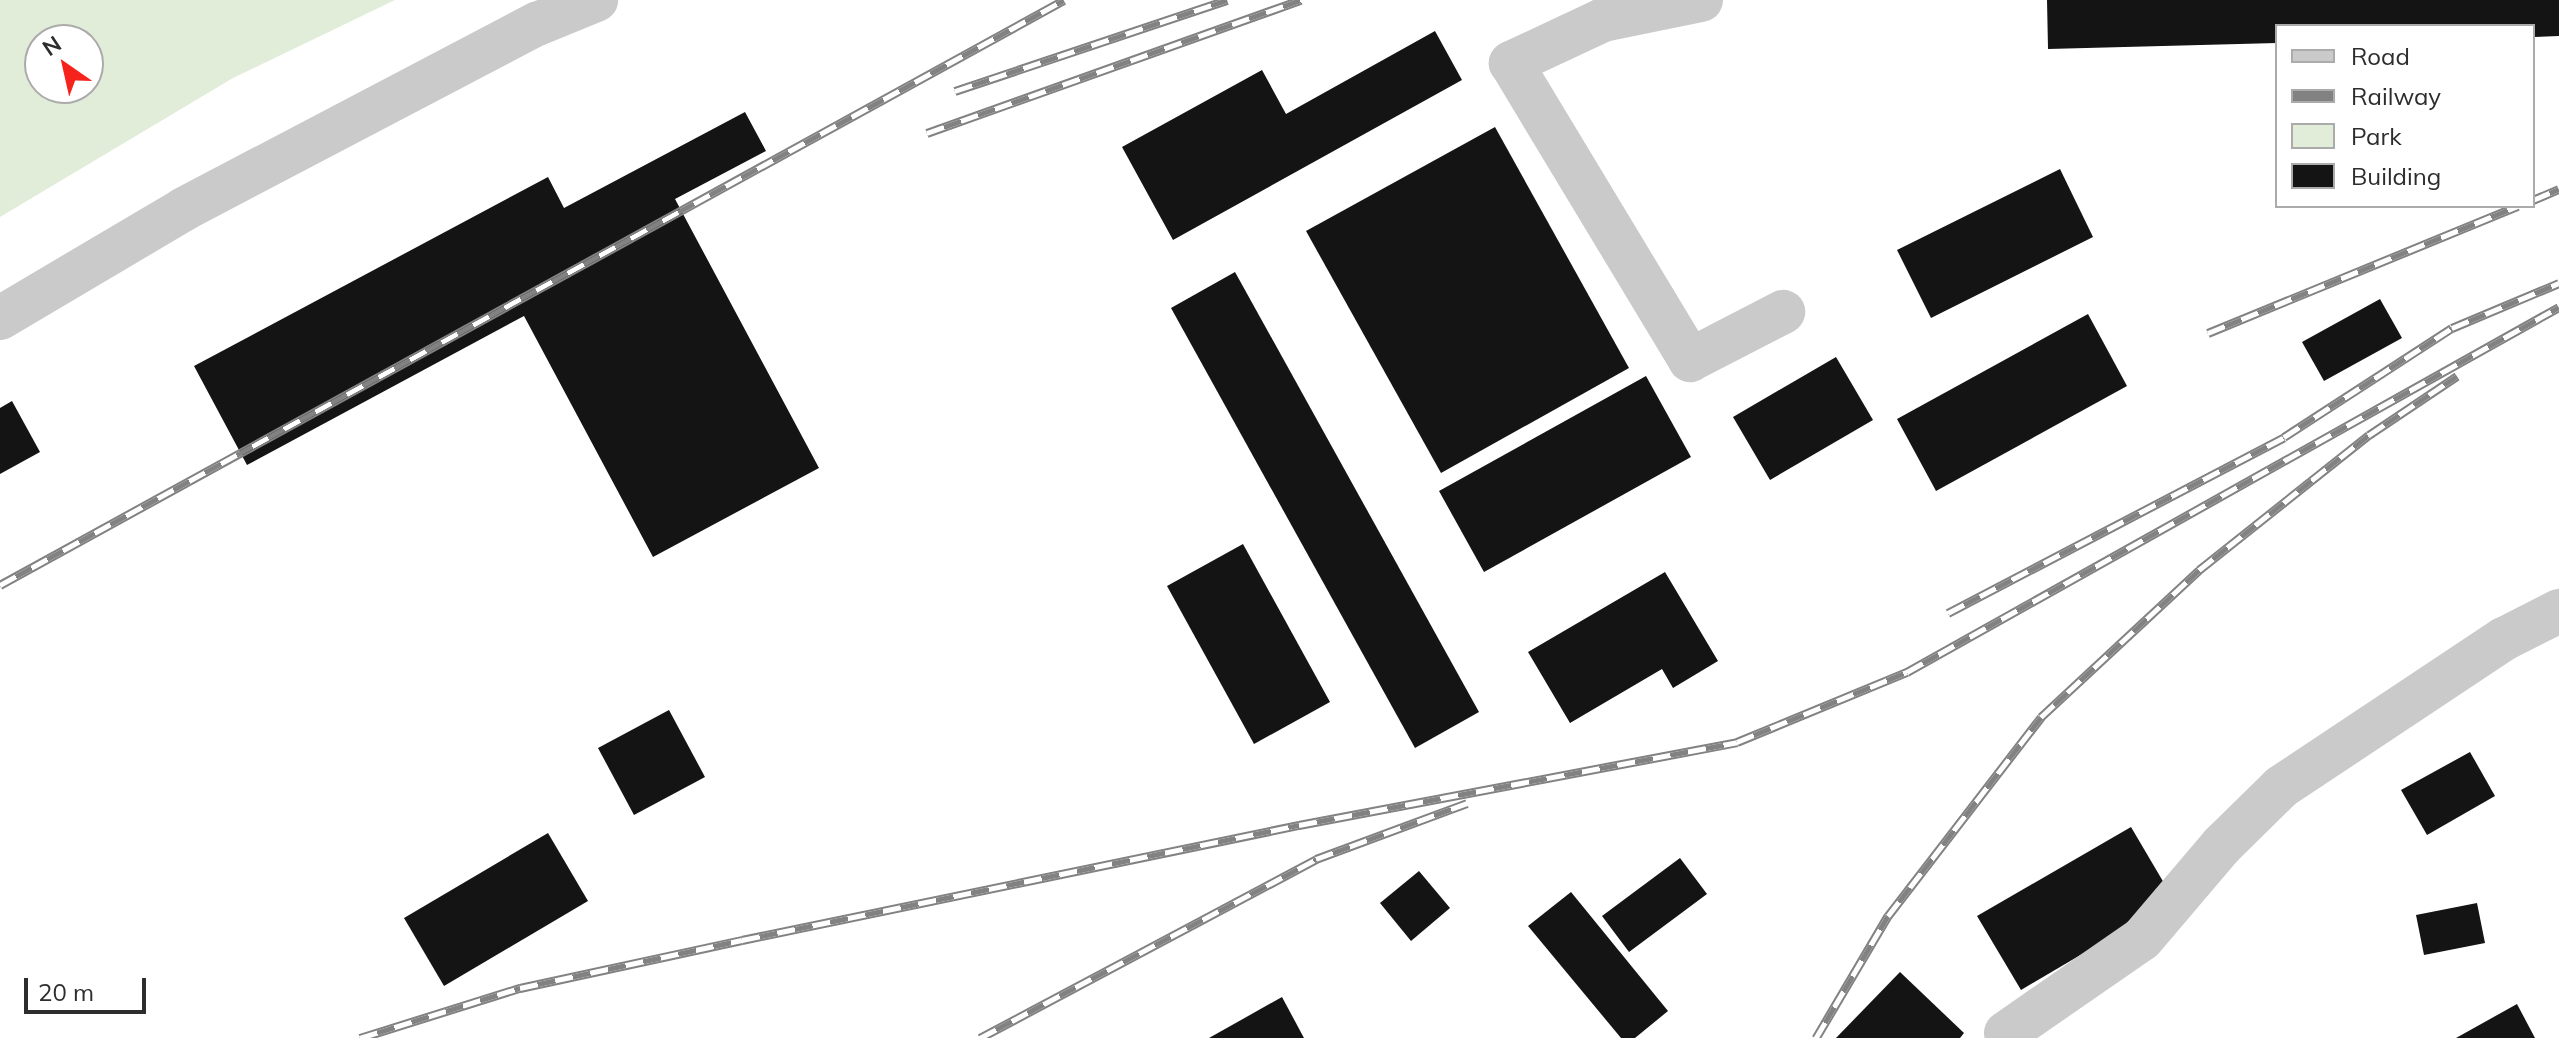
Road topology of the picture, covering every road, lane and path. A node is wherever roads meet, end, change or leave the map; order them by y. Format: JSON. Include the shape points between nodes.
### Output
{"nodes":[{"id":1,"x":596,"y":0,"type":"edge"},
{"id":2,"x":1701,"y":0,"type":"edge"},
{"id":3,"x":1783,"y":312,"type":"dead end"},
{"id":4,"x":0,"y":318,"type":"edge"},
{"id":5,"x":2559,"y":611,"type":"edge"},
{"id":6,"x":2006,"y":1033,"type":"dead end"}],
"edges":[{"from":1,"to":4,"type":"street","via":[[537,24],[184,209]]},
{"from":2,"to":3,"type":"street","via":[[1603,20],[1511,63],[1690,360]]},
{"from":5,"to":6,"type":"street","via":[[2504,639],[2281,787],[2222,845],[2142,939]]}]}
